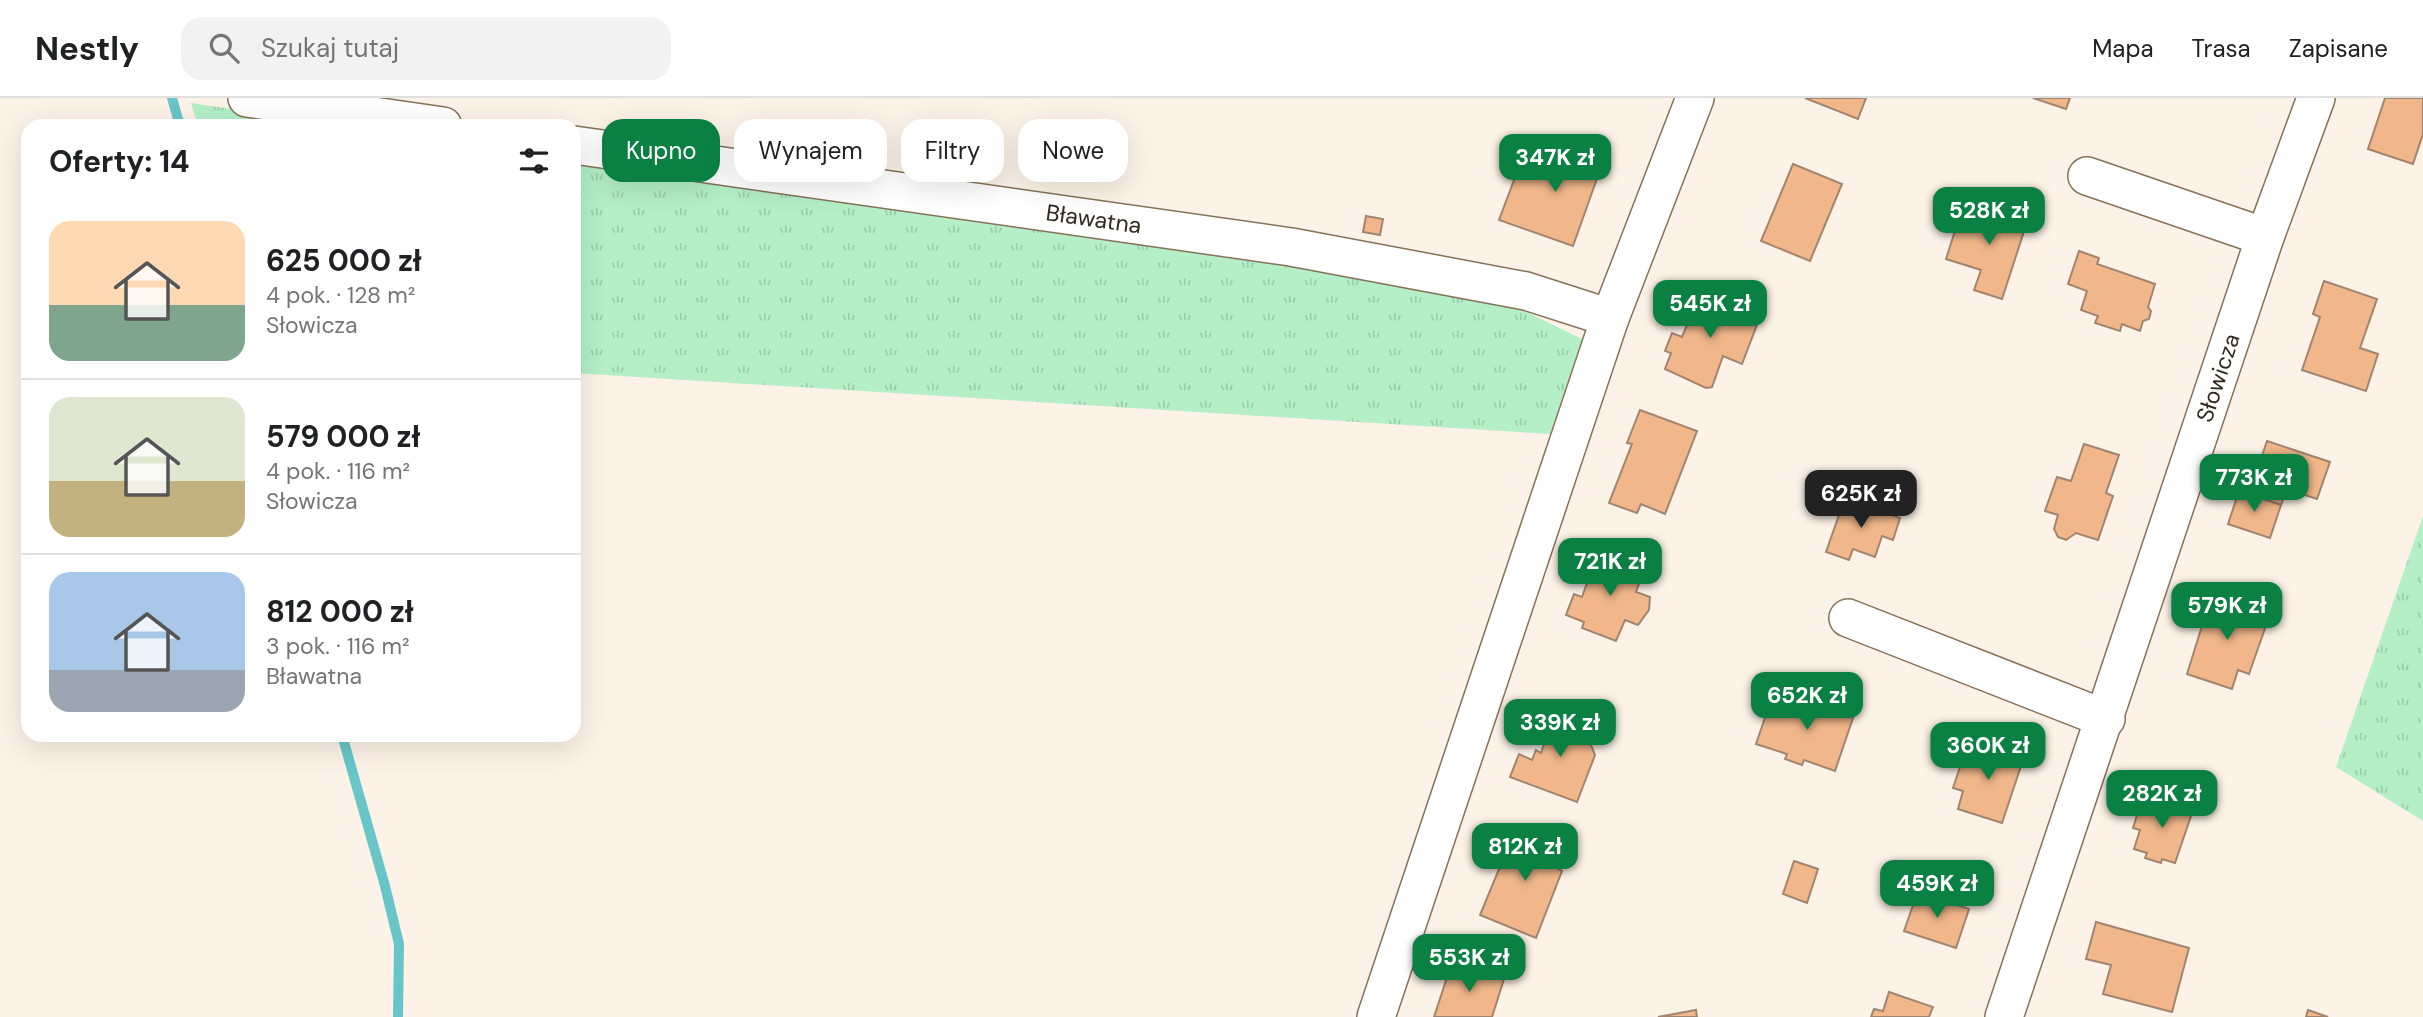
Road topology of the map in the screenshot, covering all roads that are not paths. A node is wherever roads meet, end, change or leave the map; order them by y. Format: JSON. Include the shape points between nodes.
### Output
{"nodes":[{"id":1,"x":247,"y":98,"type":"edge"},
{"id":2,"x":1695,"y":98,"type":"edge"},
{"id":3,"x":2316,"y":98,"type":"edge"},
{"id":4,"x":394,"y":119,"type":"edge"},
{"id":5,"x":581,"y":146,"type":"edge"},
{"id":6,"x":2087,"y":176,"type":"dead end"},
{"id":7,"x":2265,"y":237,"type":"junction"},
{"id":8,"x":1610,"y":318,"type":"junction"},
{"id":9,"x":1848,"y":618,"type":"dead end"},
{"id":10,"x":2106,"y":719,"type":"junction"},
{"id":11,"x":1376,"y":1017,"type":"edge"},
{"id":12,"x":2004,"y":1017,"type":"edge"}],
"edges":[{"from":1,"to":4,"type":"street"},
{"from":2,"to":8,"type":"street"},
{"from":3,"to":7,"type":"street","name":"Słowicza"},
{"from":5,"to":8,"type":"street","name":"Bławatna","via":[[1291,247],[1526,291]]},
{"from":6,"to":7,"type":"street"},
{"from":7,"to":10,"type":"street","name":"Słowicza"},
{"from":8,"to":11,"type":"street"},
{"from":9,"to":10,"type":"street"},
{"from":10,"to":12,"type":"street","name":"Słowicza"}]}
